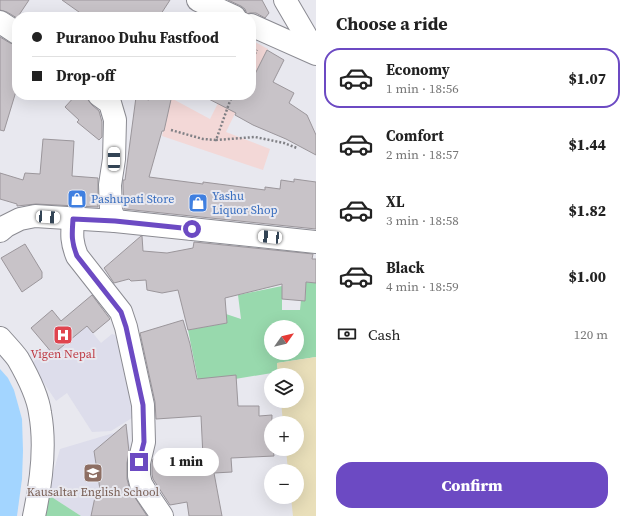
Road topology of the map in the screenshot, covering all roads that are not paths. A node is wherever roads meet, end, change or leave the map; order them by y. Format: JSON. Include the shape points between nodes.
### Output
{"nodes":[{"id":1,"x":198,"y":0,"type":"edge"},
{"id":2,"x":285,"y":0,"type":"edge"},
{"id":3,"x":224,"y":12,"type":"edge"},
{"id":4,"x":0,"y":22,"type":"edge"},
{"id":5,"x":256,"y":27,"type":"edge"},
{"id":6,"x":12,"y":30,"type":"edge"},
{"id":7,"x":316,"y":54,"type":"edge"},
{"id":8,"x":106,"y":100,"type":"edge"},
{"id":9,"x":73,"y":219,"type":"junction"},
{"id":10,"x":115,"y":221,"type":"junction"},
{"id":11,"x":0,"y":231,"type":"edge"},
{"id":12,"x":316,"y":242,"type":"edge"},
{"id":13,"x":0,"y":338,"type":"edge"},
{"id":14,"x":34,"y":516,"type":"edge"},
{"id":15,"x":162,"y":516,"type":"edge"}],
"edges":[{"from":1,"to":3,"type":"street"},
{"from":2,"to":7,"type":"street"},
{"from":4,"to":6,"type":"street"},
{"from":5,"to":7,"type":"street"},
{"from":8,"to":10,"type":"street","via":[[110,103],[115,120],[110,185],[111,210]]},
{"from":9,"to":10,"type":"street"},
{"from":9,"to":11,"type":"street","via":[[35,216],[20,219]]},
{"from":9,"to":15,"type":"street","via":[[73,247],[77,256],[121,312],[126,327],[143,405],[144,442],[139,462],[139,476],[147,494]]},
{"from":10,"to":12,"type":"street"},
{"from":13,"to":14,"type":"street","via":[[17,359],[33,389],[40,412],[42,464]]}]}
